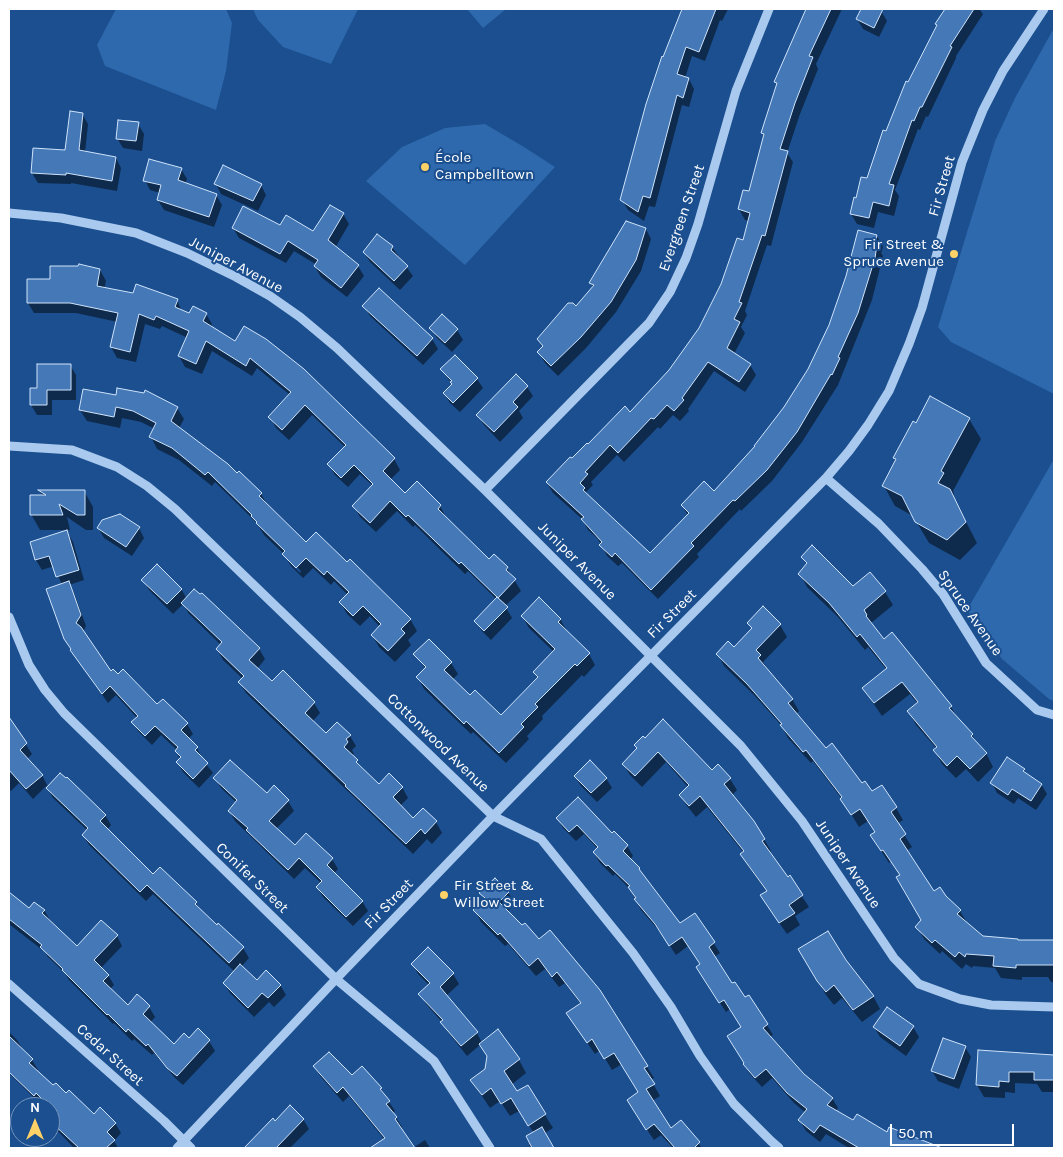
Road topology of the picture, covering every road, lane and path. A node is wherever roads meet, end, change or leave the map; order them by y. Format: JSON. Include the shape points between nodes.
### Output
{"nodes":[{"id":1,"x":769,"y":9,"type":"edge"},
{"id":2,"x":1040,"y":10,"type":"edge"},
{"id":3,"x":9,"y":213,"type":"edge"},
{"id":4,"x":9,"y":446,"type":"edge"},
{"id":5,"x":826,"y":478,"type":"junction"},
{"id":6,"x":485,"y":490,"type":"junction"},
{"id":7,"x":9,"y":618,"type":"edge"},
{"id":8,"x":651,"y":655,"type":"junction"},
{"id":9,"x":1054,"y":715,"type":"edge"},
{"id":10,"x":493,"y":816,"type":"junction"},
{"id":11,"x":336,"y":978,"type":"junction"},
{"id":12,"x":9,"y":984,"type":"edge"},
{"id":13,"x":1054,"y":1007,"type":"edge"},
{"id":14,"x":185,"y":1140,"type":"junction"},
{"id":15,"x":177,"y":1148,"type":"edge"},
{"id":16,"x":191,"y":1148,"type":"edge"},
{"id":17,"x":490,"y":1148,"type":"edge"},
{"id":18,"x":780,"y":1148,"type":"edge"}],
"edges":[{"from":1,"to":6,"type":"street","name":"Evergreen Street","via":[[736,91],[698,224],[670,292],[649,323]]},
{"from":2,"to":5,"type":"street","name":"Fir Street","via":[[982,110],[962,162],[922,308],[889,391],[868,425]]},
{"from":3,"to":6,"type":"street","name":"Juniper Avenue","via":[[61,218],[136,233],[195,257],[270,296],[337,348]]},
{"from":4,"to":10,"type":"street","name":"Cottonwood Avenue","via":[[72,450],[117,468],[147,486],[175,509]]},
{"from":5,"to":8,"type":"street","name":"Fir Street"},
{"from":5,"to":9,"type":"street","name":"Spruce Avenue","via":[[879,524],[922,569],[943,594],[986,663],[1037,710]]},
{"from":6,"to":8,"type":"street","name":"Juniper Avenue"},
{"from":7,"to":11,"type":"street","name":"Conifer Street","via":[[29,666],[64,713]]},
{"from":8,"to":10,"type":"street","name":"Fir Street"},
{"from":8,"to":13,"type":"street","name":"Juniper Avenue","via":[[741,746],[802,821],[894,958],[919,984],[960,999],[991,1005]]},
{"from":10,"to":11,"type":"street","name":"Fir Street"},
{"from":10,"to":18,"type":"street","name":"Cottonwood Avenue","via":[[541,839],[633,953],[734,1104]]},
{"from":11,"to":14,"type":"street","name":"Fir Street"},
{"from":11,"to":17,"type":"street","name":"Conifer Street","via":[[434,1061]]},
{"from":12,"to":14,"type":"street","name":"Cedar Street"},
{"from":14,"to":15,"type":"street","name":"Fir Street"},
{"from":14,"to":16,"type":"street","name":"Cedar Street"}]}
